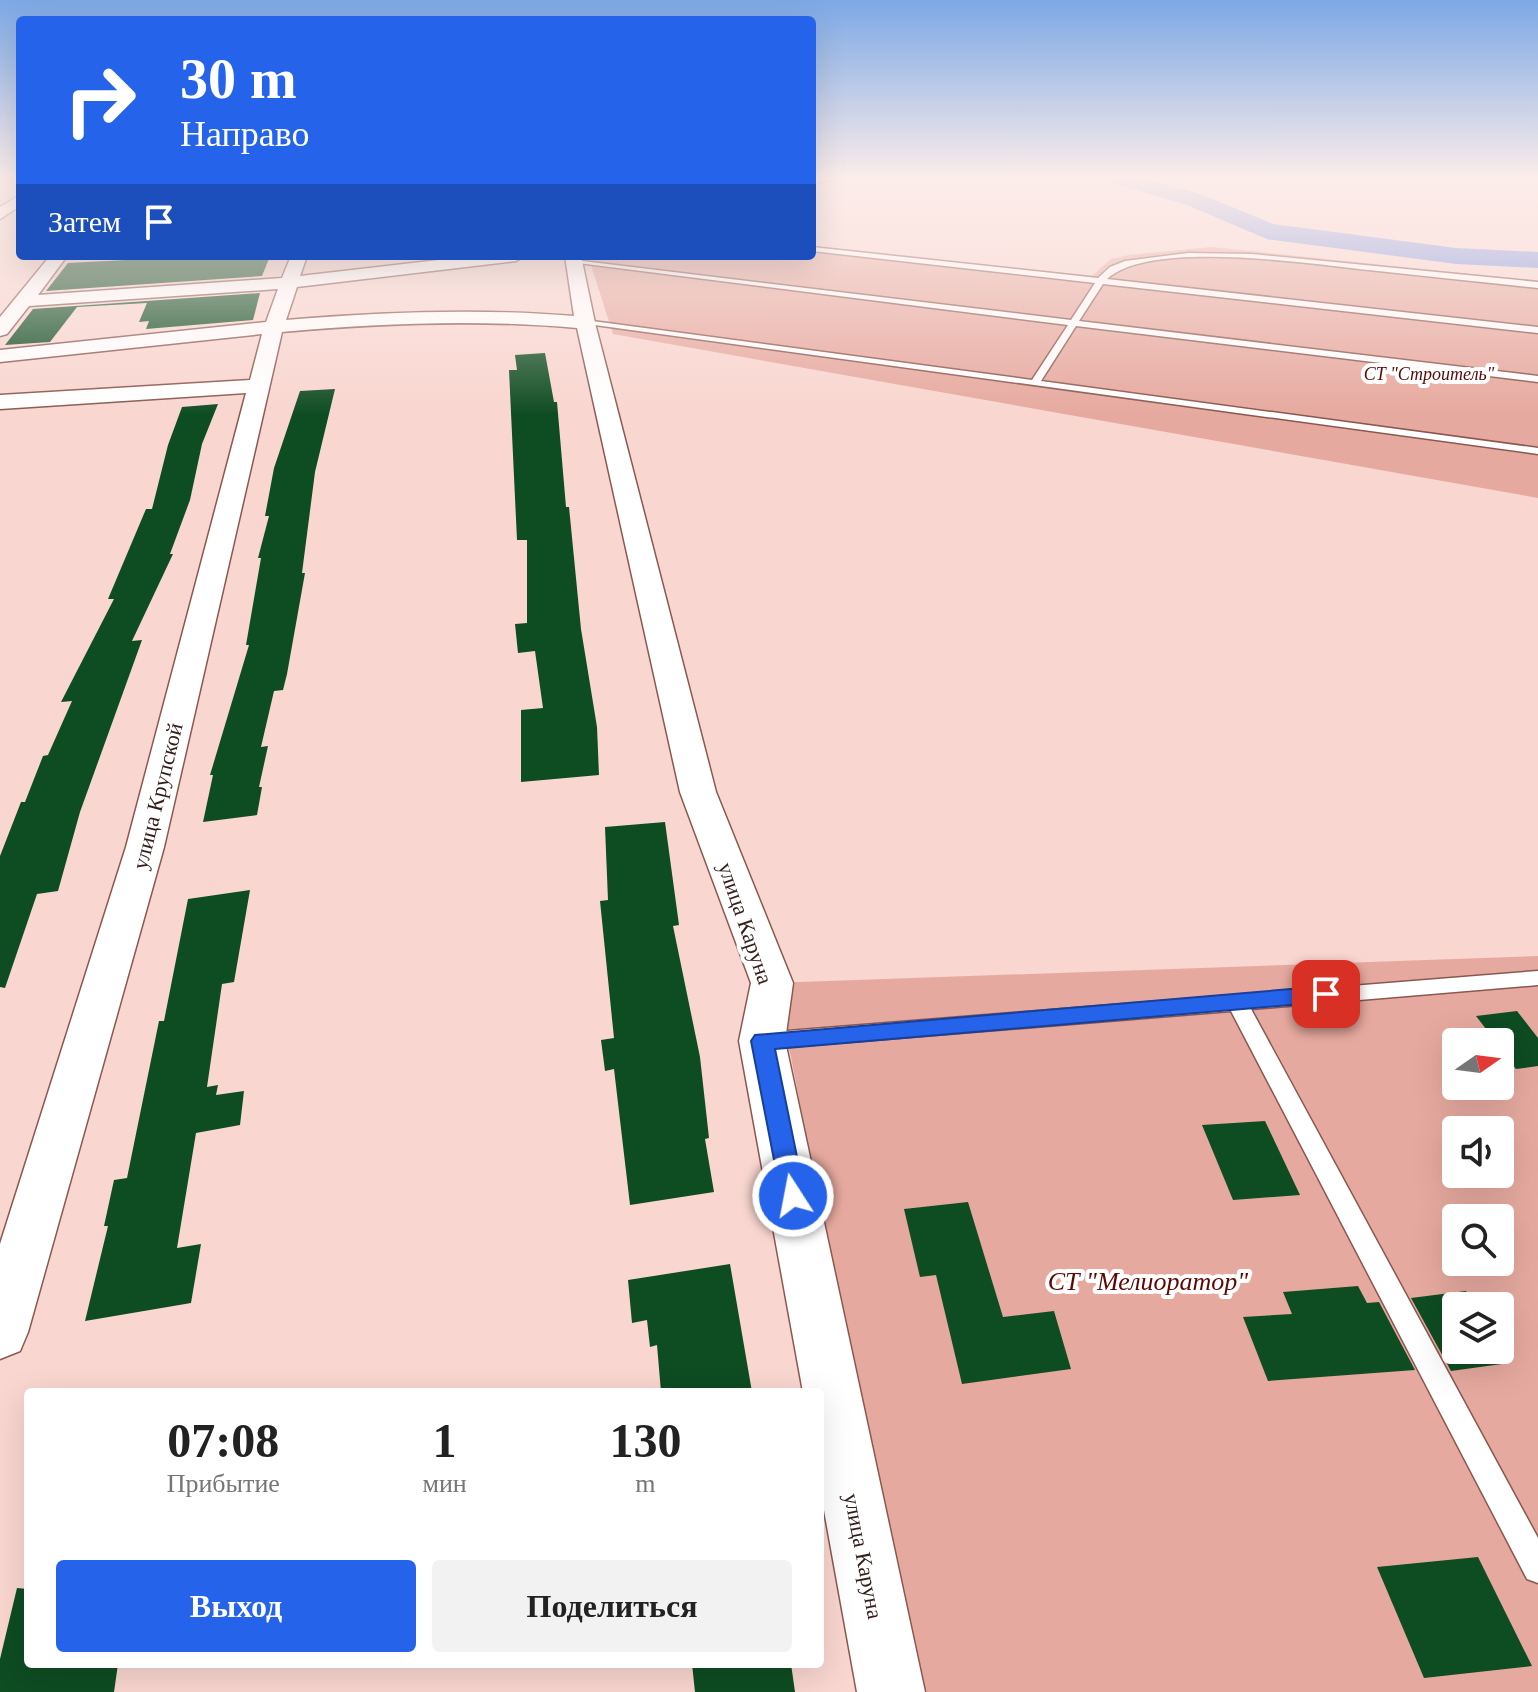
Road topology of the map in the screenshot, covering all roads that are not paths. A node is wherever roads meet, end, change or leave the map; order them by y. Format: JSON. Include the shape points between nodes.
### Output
{"nodes":[{"id":1,"x":886,"y":257,"type":"edge"},
{"id":2,"x":1173,"y":257,"type":"edge"},
{"id":3,"x":1261,"y":257,"type":"edge"},
{"id":4,"x":56,"y":260,"type":"edge"},
{"id":5,"x":448,"y":260,"type":"edge"},
{"id":6,"x":574,"y":260,"type":"edge"},
{"id":7,"x":582,"y":260,"type":"edge"},
{"id":8,"x":294,"y":269,"type":"edge"},
{"id":9,"x":1101,"y":280,"type":"junction"},
{"id":10,"x":1538,"y":285,"type":"edge"},
{"id":11,"x":24,"y":301,"type":"junction"},
{"id":12,"x":1074,"y":322,"type":"junction"},
{"id":13,"x":585,"y":323,"type":"junction"},
{"id":14,"x":273,"y":329,"type":"junction"},
{"id":15,"x":0,"y":330,"type":"edge"},
{"id":16,"x":1538,"y":330,"type":"edge"},
{"id":17,"x":0,"y":356,"type":"edge"},
{"id":18,"x":1538,"y":379,"type":"edge"},
{"id":19,"x":1035,"y":383,"type":"junction"},
{"id":20,"x":259,"y":386,"type":"junction"},
{"id":21,"x":0,"y":402,"type":"edge"},
{"id":22,"x":1538,"y":451,"type":"edge"},
{"id":23,"x":1538,"y":978,"type":"edge"},
{"id":24,"x":1236,"y":1001,"type":"junction"},
{"id":25,"x":762,"y":1041,"type":"junction"},
{"id":26,"x":0,"y":1332,"type":"edge"},
{"id":27,"x":1538,"y":1568,"type":"edge"},
{"id":28,"x":891,"y":1692,"type":"edge"}],
"edges":[{"from":1,"to":9,"type":"lane"},
{"from":2,"to":9,"type":"lane","via":[[1128,263]]},
{"from":3,"to":10,"type":"lane"},
{"from":4,"to":11,"type":"street"},
{"from":5,"to":8,"type":"street"},
{"from":6,"to":13,"type":"street","name":"улица Каруна"},
{"from":7,"to":12,"type":"lane"},
{"from":8,"to":11,"type":"street"},
{"from":8,"to":14,"type":"street","name":"улица Крупской"},
{"from":9,"to":12,"type":"lane"},
{"from":9,"to":16,"type":"lane"},
{"from":11,"to":15,"type":"street"},
{"from":12,"to":18,"type":"lane"},
{"from":12,"to":19,"type":"lane"},
{"from":13,"to":14,"type":"street","via":[[454,316]]},
{"from":13,"to":19,"type":"lane"},
{"from":13,"to":25,"type":"street","name":"улица Каруна","via":[[698,792],[772,983]]},
{"from":14,"to":17,"type":"street"},
{"from":14,"to":20,"type":"street","name":"улица Крупской"},
{"from":19,"to":22,"type":"lane"},
{"from":20,"to":21,"type":"street"},
{"from":20,"to":26,"type":"street","name":"улица Крупской","via":[[145,847]]},
{"from":23,"to":24,"type":"lane"},
{"from":24,"to":25,"type":"lane"},
{"from":24,"to":27,"type":"lane"},
{"from":25,"to":28,"type":"street","name":"улица Каруна"}]}
